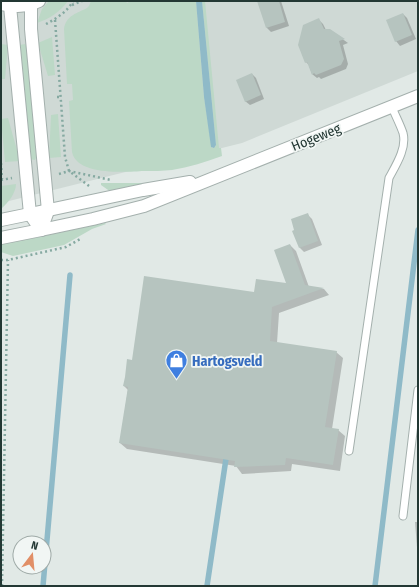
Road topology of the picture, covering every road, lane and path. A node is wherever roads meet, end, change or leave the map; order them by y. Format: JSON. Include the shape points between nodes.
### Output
{"nodes":[{"id":1,"x":82,"y":1,"type":"edge"},
{"id":2,"x":35,"y":3,"type":"edge"},
{"id":3,"x":6,"y":5,"type":"edge"},
{"id":4,"x":71,"y":5,"type":"dead end"},
{"id":5,"x":55,"y":20,"type":"dead end"},
{"id":6,"x":418,"y":96,"type":"edge"},
{"id":7,"x":57,"y":97,"type":"dead end"},
{"id":8,"x":61,"y":97,"type":"junction"},
{"id":9,"x":392,"y":107,"type":"junction"},
{"id":10,"x":1,"y":163,"type":"edge"},
{"id":11,"x":69,"y":171,"type":"dead end"},
{"id":12,"x":214,"y":178,"type":"junction"},
{"id":13,"x":2,"y":179,"type":"dead end"},
{"id":14,"x":48,"y":211,"type":"junction"},
{"id":15,"x":30,"y":214,"type":"junction"},
{"id":16,"x":1,"y":220,"type":"edge"},
{"id":17,"x":41,"y":230,"type":"junction"},
{"id":18,"x":1,"y":238,"type":"edge"},
{"id":19,"x":1,"y":260,"type":"edge"},
{"id":20,"x":418,"y":390,"type":"edge"},
{"id":21,"x":349,"y":451,"type":"dead end"},
{"id":22,"x":403,"y":516,"type":"dead end"},
{"id":23,"x":2,"y":586,"type":"edge"}],
"edges":[{"from":1,"to":4,"type":"path"},
{"from":2,"to":3,"type":"street","via":[[21,7]]},
{"from":2,"to":14,"type":"street","via":[[31,29]]},
{"from":3,"to":15,"type":"street"},
{"from":5,"to":8,"type":"path"},
{"from":6,"to":9,"type":"street","name":"Hogeweg"},
{"from":7,"to":8,"type":"path"},
{"from":8,"to":11,"type":"path","via":[[65,157]]},
{"from":9,"to":12,"type":"street","name":"Hogeweg"},
{"from":9,"to":21,"type":"lane","via":[[403,135],[403,146],[389,178]]},
{"from":10,"to":13,"type":"path"},
{"from":12,"to":14,"type":"street","name":"Hogeweg","via":[[143,190]]},
{"from":12,"to":17,"type":"street","name":"Hogeweg","via":[[144,206]]},
{"from":14,"to":15,"type":"street","name":"Hogeweg"},
{"from":14,"to":17,"type":"street"},
{"from":15,"to":16,"type":"street","name":"Hogeweg"},
{"from":15,"to":17,"type":"street"},
{"from":17,"to":18,"type":"street","name":"Hogeweg"},
{"from":19,"to":23,"type":"path","via":[[8,260]]},
{"from":20,"to":22,"type":"lane"}]}
